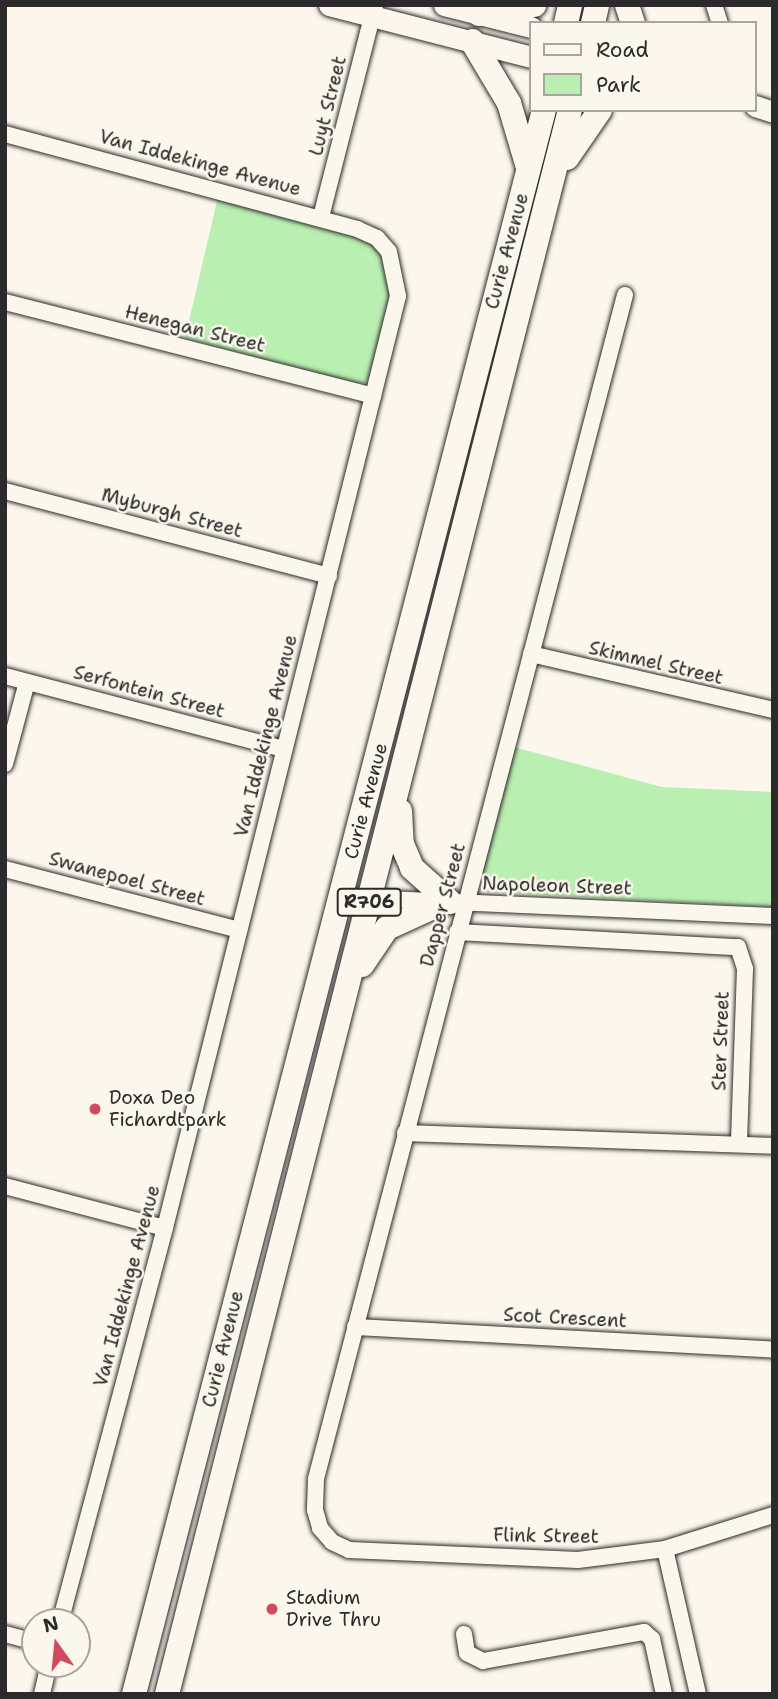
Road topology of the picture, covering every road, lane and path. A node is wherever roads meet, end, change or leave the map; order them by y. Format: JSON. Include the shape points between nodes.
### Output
{"nodes":[{"id":1,"x":329,"y":5,"type":"edge"},
{"id":2,"x":444,"y":5,"type":"edge"},
{"id":3,"x":534,"y":5,"type":"edge"},
{"id":4,"x":480,"y":9,"type":"edge"},
{"id":5,"x":374,"y":11,"type":"edge"},
{"id":6,"x":530,"y":27,"type":"edge"},
{"id":7,"x":472,"y":41,"type":"junction"},
{"id":8,"x":530,"y":57,"type":"edge"},
{"id":9,"x":543,"y":112,"type":"edge"},
{"id":10,"x":570,"y":112,"type":"edge"},
{"id":11,"x":598,"y":112,"type":"edge"},
{"id":12,"x":5,"y":134,"type":"edge"},
{"id":13,"x":528,"y":171,"type":"junction"},
{"id":14,"x":550,"y":190,"type":"junction"},
{"id":15,"x":321,"y":217,"type":"junction"},
{"id":16,"x":625,"y":295,"type":"dead end"},
{"id":17,"x":5,"y":302,"type":"edge"},
{"id":18,"x":373,"y":396,"type":"junction"},
{"id":19,"x":5,"y":491,"type":"edge"},
{"id":20,"x":329,"y":576,"type":"junction"},
{"id":21,"x":531,"y":654,"type":"junction"},
{"id":22,"x":5,"y":676,"type":"edge"},
{"id":23,"x":27,"y":682,"type":"junction"},
{"id":24,"x":773,"y":710,"type":"edge"},
{"id":25,"x":283,"y":749,"type":"junction"},
{"id":26,"x":407,"y":751,"type":"junction"},
{"id":27,"x":5,"y":764,"type":"edge"},
{"id":28,"x":5,"y":869,"type":"edge"},
{"id":29,"x":340,"y":897,"type":"junction"},
{"id":30,"x":369,"y":900,"type":"junction"},
{"id":31,"x":453,"y":902,"type":"junction"},
{"id":32,"x":773,"y":916,"type":"edge"},
{"id":33,"x":239,"y":930,"type":"junction"},
{"id":34,"x":457,"y":932,"type":"junction"},
{"id":35,"x":335,"y":1035,"type":"junction"},
{"id":36,"x":405,"y":1133,"type":"junction"},
{"id":37,"x":739,"y":1144,"type":"junction"},
{"id":38,"x":773,"y":1146,"type":"edge"},
{"id":39,"x":5,"y":1186,"type":"edge"},
{"id":40,"x":165,"y":1228,"type":"junction"},
{"id":41,"x":355,"y":1328,"type":"junction"},
{"id":42,"x":773,"y":1350,"type":"edge"},
{"id":43,"x":773,"y":1515,"type":"edge"},
{"id":44,"x":320,"y":1528,"type":"joint"},
{"id":45,"x":665,"y":1549,"type":"junction"},
{"id":46,"x":64,"y":1608,"type":"edge"},
{"id":47,"x":464,"y":1634,"type":"dead end"},
{"id":48,"x":134,"y":1694,"type":"edge"},
{"id":49,"x":167,"y":1694,"type":"edge"},
{"id":50,"x":664,"y":1694,"type":"edge"},
{"id":51,"x":698,"y":1694,"type":"edge"}],
"edges":[{"from":1,"to":5,"type":"street"},
{"from":2,"to":4,"type":"street"},
{"from":3,"to":4,"type":"main road"},
{"from":4,"to":6,"type":"street"},
{"from":4,"to":7,"type":"street"},
{"from":5,"to":7,"type":"street"},
{"from":5,"to":15,"type":"street","name":"Luyt Street"},
{"from":7,"to":8,"type":"street"},
{"from":7,"to":13,"type":"main road","via":[[509,103],[522,136]]},
{"from":9,"to":13,"type":"main road","name":"Curie Avenue","number":"R706"},
{"from":10,"to":14,"type":"main road","name":"Curie Avenue","number":"R706"},
{"from":11,"to":14,"type":"main road","via":[[579,135]]},
{"from":12,"to":15,"type":"street","name":"Van Iddekinge Avenue"},
{"from":13,"to":29,"type":"main road","name":"Curie Avenue","number":"R706"},
{"from":14,"to":26,"type":"main road","name":"Curie Avenue","number":"R706"},
{"from":15,"to":18,"type":"street","name":"Van Iddekinge Avenue","via":[[377,237],[393,261],[395,313]]},
{"from":16,"to":21,"type":"street","name":"Dapper Street"},
{"from":17,"to":18,"type":"street","name":"Henegan Street"},
{"from":18,"to":20,"type":"street","name":"Van Iddekinge Avenue"},
{"from":19,"to":20,"type":"street","name":"Myburgh Street"},
{"from":20,"to":25,"type":"street","name":"Van Iddekinge Avenue"},
{"from":21,"to":24,"type":"street","name":"Skimmel Street"},
{"from":21,"to":31,"type":"street","name":"Dapper Street"},
{"from":22,"to":23,"type":"street","name":"Serfontein Street"},
{"from":23,"to":25,"type":"street","name":"Serfontein Street"},
{"from":23,"to":27,"type":"street"},
{"from":25,"to":33,"type":"street","name":"Van Iddekinge Avenue"},
{"from":26,"to":30,"type":"main road","name":"Curie Avenue","number":"R706"},
{"from":26,"to":31,"type":"main road","via":[[399,814],[402,844],[420,878]]},
{"from":28,"to":33,"type":"street","name":"Swanepoel Street"},
{"from":29,"to":30,"type":"street","name":"Napoleon Street"},
{"from":29,"to":48,"type":"main road","name":"Curie Avenue","number":"R706"},
{"from":30,"to":31,"type":"street","name":"Napoleon Street"},
{"from":30,"to":35,"type":"main road","name":"Curie Avenue","number":"R706"},
{"from":31,"to":32,"type":"street","name":"Napoleon Street"},
{"from":31,"to":34,"type":"street","name":"Dapper Street"},
{"from":31,"to":35,"type":"main road","via":[[400,920],[380,934],[365,957]]},
{"from":33,"to":40,"type":"street","name":"Van Iddekinge Avenue"},
{"from":34,"to":36,"type":"street","name":"Dapper Street"},
{"from":34,"to":37,"type":"street","name":"Ster Street","via":[[733,945],[741,953],[745,969]]},
{"from":35,"to":49,"type":"main road","name":"Curie Avenue","number":"R706"},
{"from":36,"to":37,"type":"street"},
{"from":36,"to":41,"type":"street","name":"Dapper Street"},
{"from":37,"to":38,"type":"street"},
{"from":39,"to":40,"type":"street"},
{"from":40,"to":46,"type":"street","name":"Van Iddekinge Avenue"},
{"from":41,"to":42,"type":"street","name":"Scot Crescent"},
{"from":41,"to":44,"type":"street","name":"Dapper Street","via":[[316,1479]]},
{"from":43,"to":45,"type":"street","name":"Flink Street"},
{"from":44,"to":45,"type":"street","name":"Flink Street","via":[[332,1542],[349,1550],[598,1561]]},
{"from":45,"to":51,"type":"street"},
{"from":47,"to":50,"type":"street","via":[[467,1653],[483,1661],[644,1632],[652,1639]]}]}
